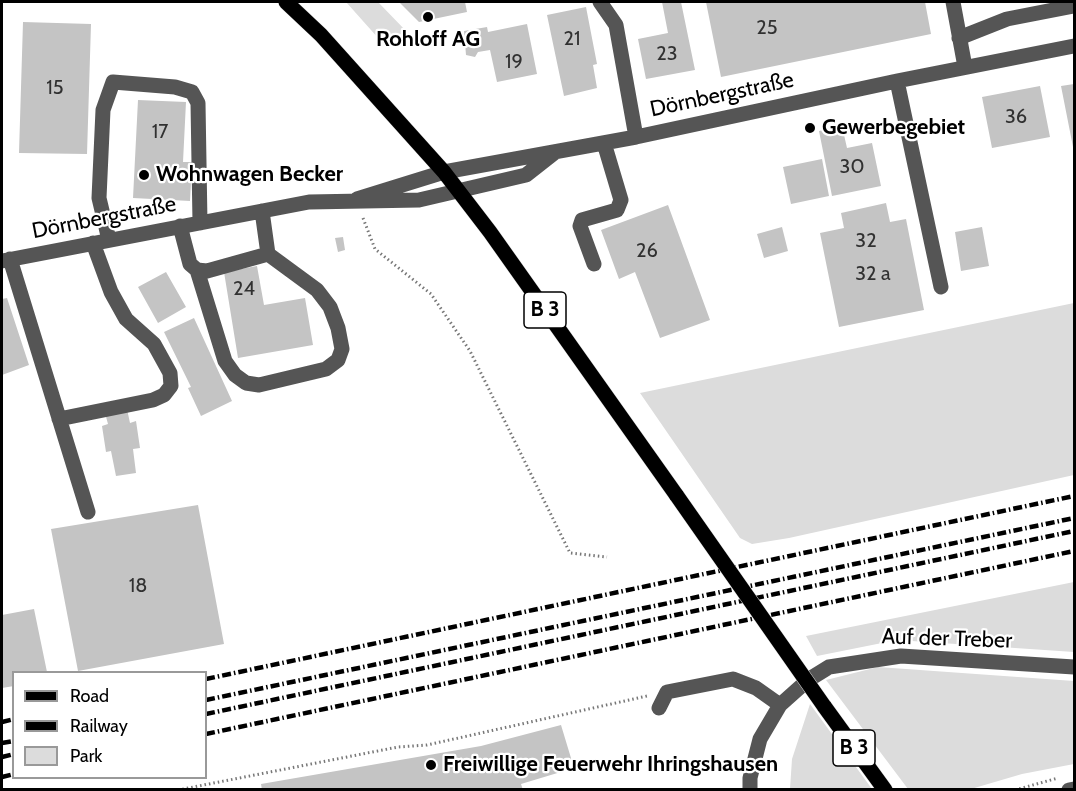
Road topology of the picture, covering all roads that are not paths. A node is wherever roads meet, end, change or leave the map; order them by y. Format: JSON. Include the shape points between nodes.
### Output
{"nodes":[{"id":1,"x":286,"y":2,"type":"edge"},
{"id":2,"x":600,"y":2,"type":"edge"},
{"id":3,"x":952,"y":2,"type":"edge"},
{"id":4,"x":1074,"y":6,"type":"edge"},
{"id":5,"x":959,"y":38,"type":"junction"},
{"id":6,"x":1074,"y":46,"type":"edge"},
{"id":7,"x":965,"y":68,"type":"junction"},
{"id":8,"x":897,"y":81,"type":"junction"},
{"id":9,"x":636,"y":137,"type":"junction"},
{"id":10,"x":604,"y":143,"type":"junction"},
{"id":11,"x":557,"y":151,"type":"junction"},
{"id":12,"x":444,"y":172,"type":"junction"},
{"id":13,"x":457,"y":189,"type":"junction"},
{"id":14,"x":357,"y":199,"type":"junction"},
{"id":15,"x":262,"y":211,"type":"junction"},
{"id":16,"x":200,"y":223,"type":"junction"},
{"id":17,"x":180,"y":226,"type":"junction"},
{"id":18,"x":109,"y":240,"type":"junction"},
{"id":19,"x":93,"y":243,"type":"junction"},
{"id":20,"x":268,"y":254,"type":"junction"},
{"id":21,"x":6,"y":260,"type":"edge"},
{"id":22,"x":594,"y":264,"type":"dead end"},
{"id":23,"x":197,"y":270,"type":"junction"},
{"id":24,"x":941,"y":286,"type":"dead end"},
{"id":25,"x":59,"y":419,"type":"junction"},
{"id":26,"x":88,"y":512,"type":"dead end"},
{"id":27,"x":1074,"y":667,"type":"edge"},
{"id":28,"x":780,"y":705,"type":"junction"},
{"id":29,"x":659,"y":708,"type":"dead end"},
{"id":30,"x":750,"y":789,"type":"edge"},
{"id":31,"x":885,"y":789,"type":"edge"}],
"edges":[{"from":1,"to":12,"type":"main road","number":"B 3","via":[[321,35]]},
{"from":2,"to":9,"type":"street","via":[[616,25]]},
{"from":3,"to":5,"type":"street"},
{"from":4,"to":5,"type":"street","via":[[1007,19]]},
{"from":5,"to":7,"type":"street"},
{"from":6,"to":7,"type":"street","name":"Dörnbergstraße"},
{"from":7,"to":8,"type":"street","name":"Dörnbergstraße"},
{"from":8,"to":9,"type":"street","name":"Dörnbergstraße"},
{"from":8,"to":24,"type":"street"},
{"from":9,"to":10,"type":"street","name":"Dörnbergstraße"},
{"from":10,"to":11,"type":"street","name":"Dörnbergstraße"},
{"from":10,"to":22,"type":"street","via":[[621,200],[617,210],[582,220],[580,226]]},
{"from":11,"to":12,"type":"street","name":"Dörnbergstraße"},
{"from":11,"to":13,"type":"street","name":"Dörnbergstraße","via":[[526,175]]},
{"from":12,"to":13,"type":"main road","number":"B 3"},
{"from":12,"to":14,"type":"street","name":"Dörnbergstraße"},
{"from":13,"to":14,"type":"street","name":"Dörnbergstraße","via":[[418,200]]},
{"from":13,"to":31,"type":"main road","number":"B 3","bridge":true},
{"from":14,"to":15,"type":"street","name":"Dörnbergstraße","via":[[309,202]]},
{"from":15,"to":16,"type":"street","name":"Dörnbergstraße"},
{"from":15,"to":20,"type":"street"},
{"from":16,"to":17,"type":"street","name":"Dörnbergstraße"},
{"from":16,"to":18,"type":"street","via":[[198,103],[192,92],[113,82],[103,110],[99,198]]},
{"from":17,"to":18,"type":"street","name":"Dörnbergstraße"},
{"from":17,"to":23,"type":"street","via":[[190,264]]},
{"from":18,"to":19,"type":"street","name":"Dörnbergstraße"},
{"from":19,"to":21,"type":"street","name":"Dörnbergstraße"},
{"from":19,"to":25,"type":"street","via":[[111,292],[126,319],[154,344],[170,374],[171,386],[153,400]]},
{"from":20,"to":23,"type":"street","via":[[207,271]]},
{"from":20,"to":23,"type":"street","via":[[316,290],[330,307],[342,349],[338,360],[326,369],[259,385],[246,383],[235,375],[225,361]]},
{"from":21,"to":25,"type":"street"},
{"from":25,"to":26,"type":"street"},
{"from":27,"to":28,"type":"street","name":"Auf der Treber","via":[[901,656],[861,660],[829,668],[808,680]]},
{"from":28,"to":29,"type":"street","via":[[756,688],[733,679],[667,692]]},
{"from":28,"to":30,"type":"street","name":"Auf der Treber","via":[[760,739]]}]}
